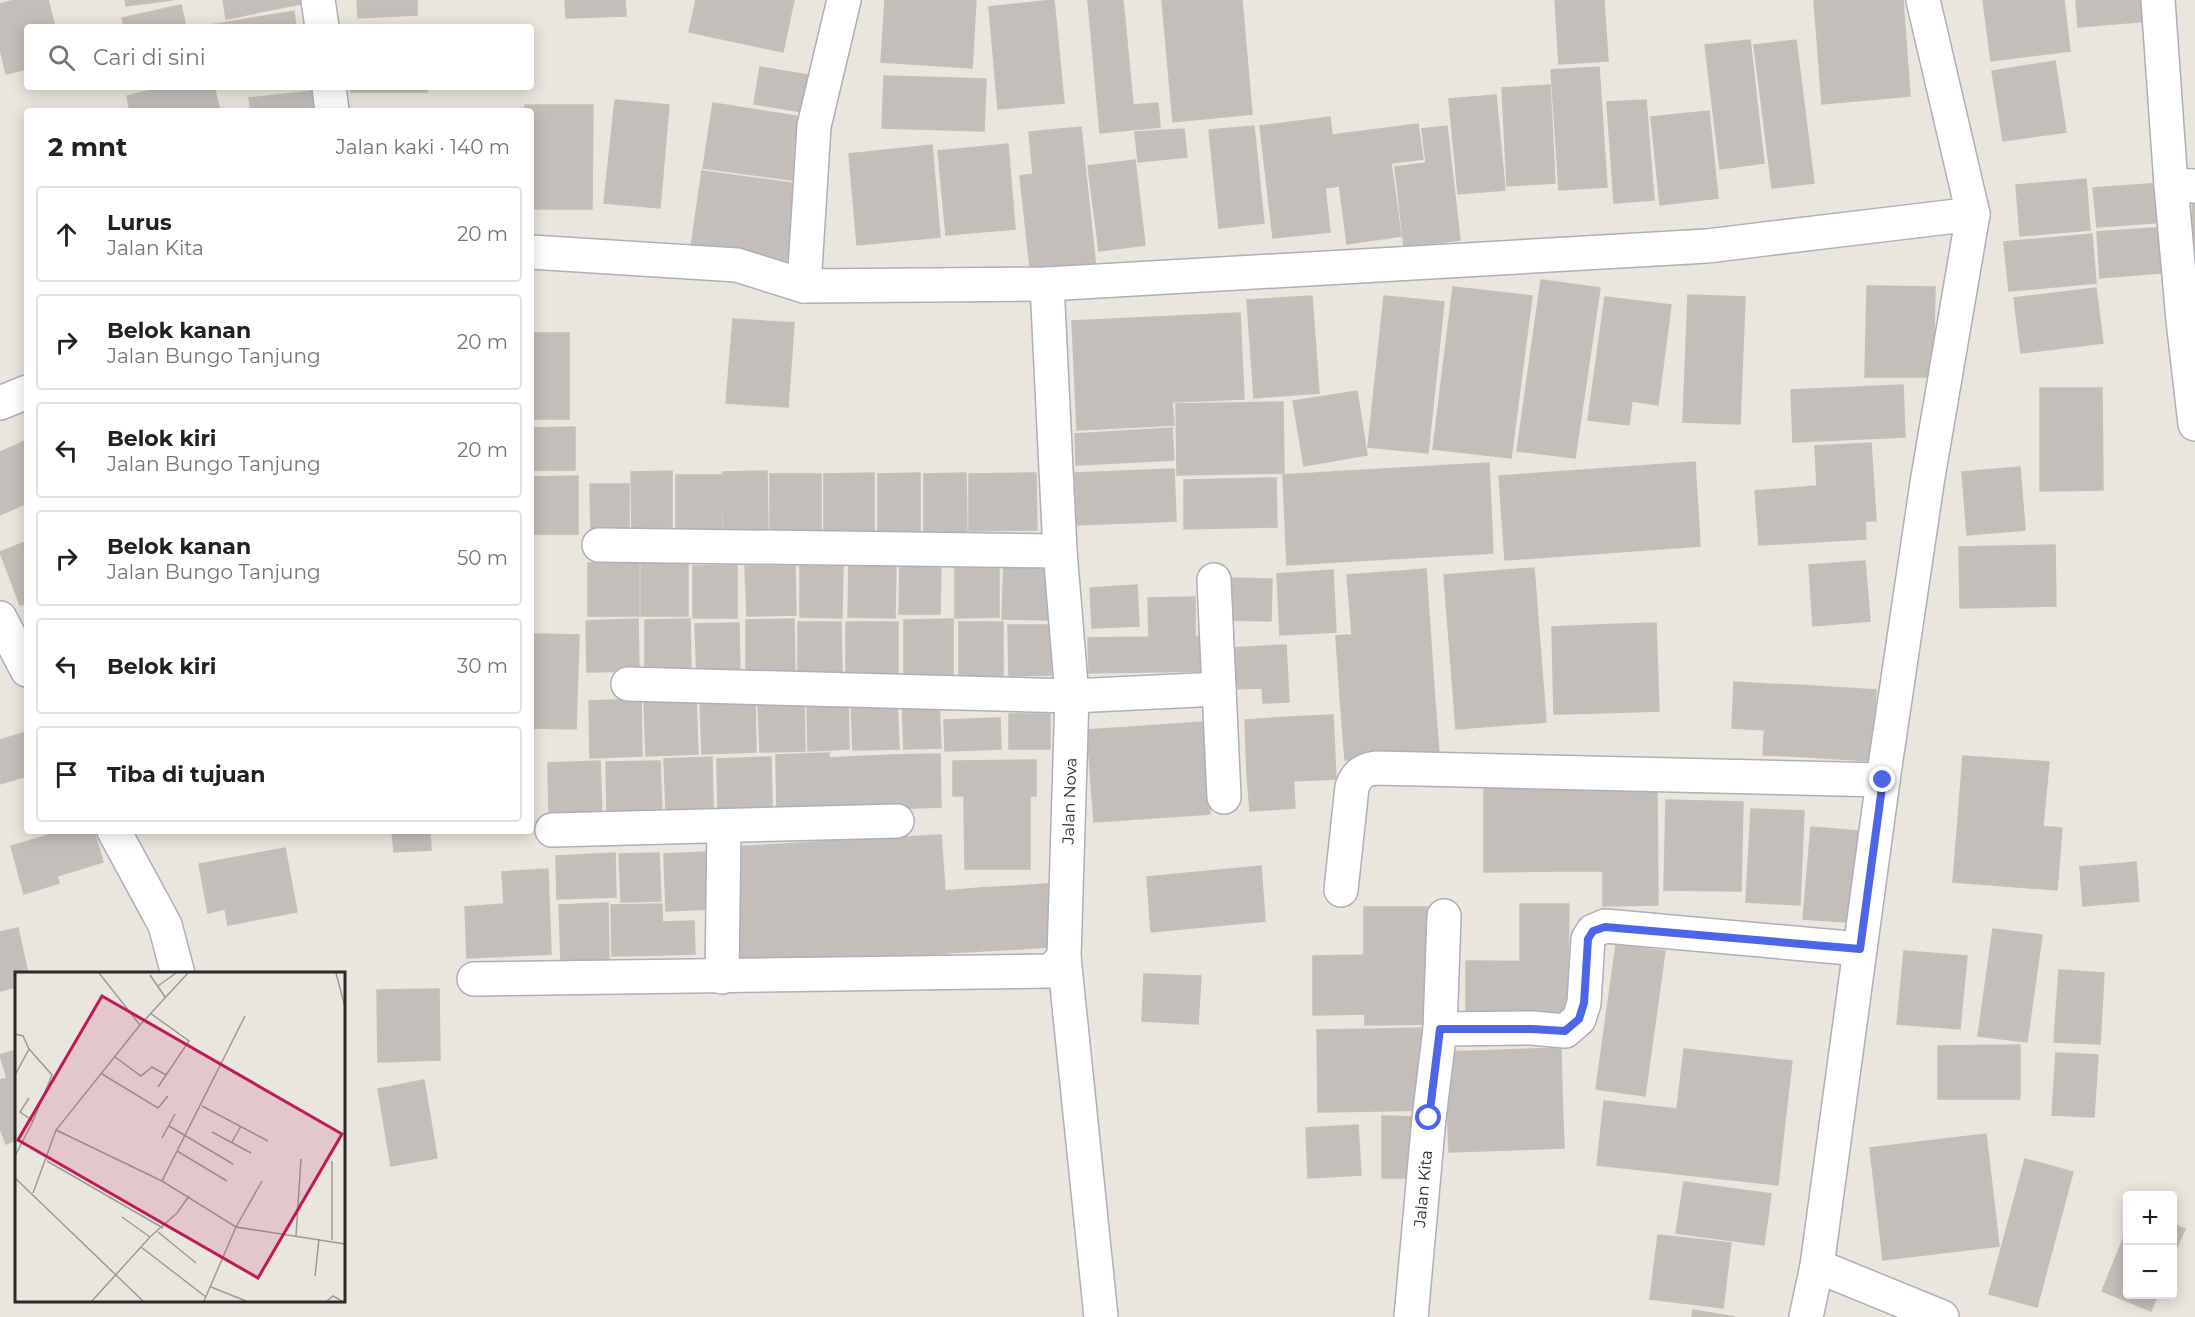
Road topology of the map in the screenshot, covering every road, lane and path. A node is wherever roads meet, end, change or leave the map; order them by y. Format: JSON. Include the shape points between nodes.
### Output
{"nodes":[{"id":1,"x":318,"y":0,"type":"edge"},
{"id":2,"x":844,"y":0,"type":"edge"},
{"id":3,"x":1923,"y":0,"type":"edge"},
{"id":4,"x":2158,"y":0,"type":"edge"},
{"id":5,"x":322,"y":24,"type":"edge"},
{"id":6,"x":329,"y":90,"type":"edge"},
{"id":7,"x":332,"y":108,"type":"edge"},
{"id":8,"x":2183,"y":185,"type":"edge"},
{"id":9,"x":1973,"y":214,"type":"junction"},
{"id":10,"x":534,"y":252,"type":"edge"},
{"id":11,"x":1047,"y":284,"type":"junction"},
{"id":12,"x":804,"y":286,"type":"junction"},
{"id":13,"x":24,"y":393,"type":"edge"},
{"id":14,"x":0,"y":403,"type":"edge"},
{"id":15,"x":2195,"y":424,"type":"edge"},
{"id":16,"x":599,"y":546,"type":"dead end"},
{"id":17,"x":1060,"y":550,"type":"junction"},
{"id":18,"x":1214,"y":580,"type":"dead end"},
{"id":19,"x":0,"y":618,"type":"edge"},
{"id":20,"x":24,"y":664,"type":"edge"},
{"id":21,"x":628,"y":684,"type":"dead end"},
{"id":22,"x":1219,"y":689,"type":"junction"},
{"id":23,"x":1072,"y":696,"type":"junction"},
{"id":24,"x":1883,"y":780,"type":"junction"},
{"id":25,"x":1224,"y":797,"type":"dead end"},
{"id":26,"x":897,"y":821,"type":"dead end"},
{"id":27,"x":724,"y":827,"type":"junction"},
{"id":28,"x":552,"y":830,"type":"dead end"},
{"id":29,"x":116,"y":834,"type":"edge"},
{"id":30,"x":1341,"y":890,"type":"dead end"},
{"id":31,"x":1444,"y":916,"type":"dead end"},
{"id":32,"x":1860,"y":949,"type":"junction"},
{"id":33,"x":1064,"y":957,"type":"junction"},
{"id":34,"x":177,"y":972,"type":"edge"},
{"id":35,"x":722,"y":977,"type":"junction"},
{"id":36,"x":474,"y":979,"type":"dead end"},
{"id":37,"x":1440,"y":1029,"type":"junction"},
{"id":38,"x":1817,"y":1266,"type":"junction"},
{"id":39,"x":1101,"y":1317,"type":"edge"},
{"id":40,"x":1411,"y":1317,"type":"edge"},
{"id":41,"x":1806,"y":1317,"type":"edge"},
{"id":42,"x":1942,"y":1317,"type":"edge"}],
"edges":[{"from":1,"to":5,"type":"street"},
{"from":2,"to":12,"type":"street","via":[[814,126]]},
{"from":3,"to":9,"type":"street"},
{"from":4,"to":8,"type":"street"},
{"from":6,"to":7,"type":"street"},
{"from":8,"to":15,"type":"street"},
{"from":9,"to":11,"type":"street","via":[[1707,246]]},
{"from":9,"to":24,"type":"street","via":[[1927,483]]},
{"from":10,"to":12,"type":"street","via":[[737,266]]},
{"from":11,"to":12,"type":"street"},
{"from":11,"to":17,"type":"street","name":"Jalan Nova"},
{"from":13,"to":14,"type":"street"},
{"from":16,"to":17,"type":"street"},
{"from":17,"to":23,"type":"street","name":"Jalan Nova"},
{"from":18,"to":22,"type":"street"},
{"from":19,"to":20,"type":"street"},
{"from":21,"to":23,"type":"street"},
{"from":22,"to":23,"type":"street"},
{"from":22,"to":25,"type":"street"},
{"from":23,"to":33,"type":"street","name":"Jalan Nova"},
{"from":24,"to":30,"type":"street","via":[[1366,769],[1356,776],[1352,787]]},
{"from":24,"to":32,"type":"street"},
{"from":26,"to":27,"type":"street"},
{"from":27,"to":28,"type":"street"},
{"from":27,"to":35,"type":"street"},
{"from":29,"to":34,"type":"street","via":[[165,925]]},
{"from":31,"to":37,"type":"street","name":"Jalan Kita"},
{"from":32,"to":37,"type":"street","via":[[1605,927],[1593,931],[1588,939],[1584,1003],[1579,1019],[1565,1031]]},
{"from":32,"to":38,"type":"street"},
{"from":33,"to":35,"type":"street","via":[[1051,971]]},
{"from":33,"to":39,"type":"street","name":"Jalan Nova"},
{"from":35,"to":36,"type":"street"},
{"from":37,"to":40,"type":"street","name":"Jalan Kita"},
{"from":38,"to":41,"type":"street"},
{"from":38,"to":42,"type":"street"}]}
